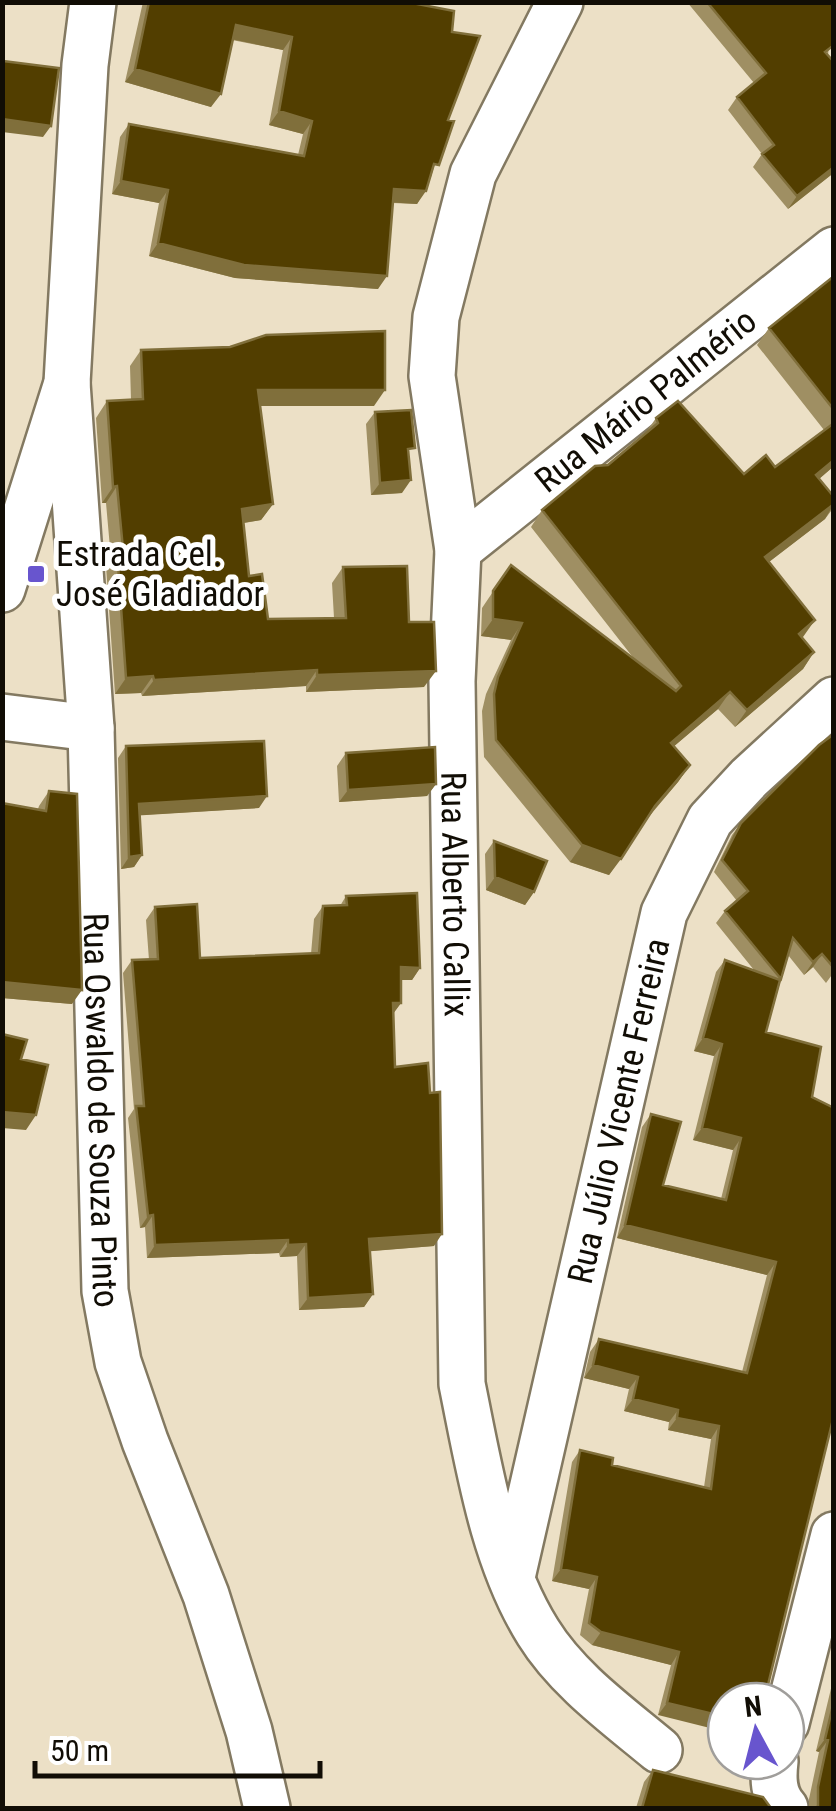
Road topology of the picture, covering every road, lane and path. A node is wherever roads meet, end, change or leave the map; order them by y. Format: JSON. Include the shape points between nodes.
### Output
{"nodes":[{"id":1,"x":93,"y":2,"type":"edge"},
{"id":2,"x":560,"y":2,"type":"edge"},
{"id":3,"x":834,"y":250,"type":"edge"},
{"id":4,"x":67,"y":384,"type":"junction"},
{"id":5,"x":458,"y":550,"type":"junction"},
{"id":6,"x":2,"y":589,"type":"edge"},
{"id":7,"x":834,"y":700,"type":"edge"},
{"id":8,"x":2,"y":718,"type":"edge"},
{"id":9,"x":91,"y":728,"type":"junction"},
{"id":10,"x":834,"y":1534,"type":"edge"},
{"id":11,"x":511,"y":1580,"type":"junction"},
{"id":12,"x":797,"y":1681,"type":"edge"},
{"id":13,"x":658,"y":1750,"type":"dead end"},
{"id":14,"x":267,"y":1808,"type":"edge"}],
"edges":[{"from":1,"to":4,"type":"street"},
{"from":2,"to":5,"type":"street","name":"Rua Alberto Callix","via":[[473,174],[436,316],[432,376]]},
{"from":3,"to":5,"type":"street","name":"Rua Mário Palmério"},
{"from":4,"to":6,"type":"street"},
{"from":4,"to":9,"type":"street","name":"Rua Oswaldo de Souza Pinto"},
{"from":5,"to":11,"type":"street","name":"Rua Alberto Callix","via":[[452,681],[462,1384]]},
{"from":7,"to":11,"type":"street","name":"Rua Júlio Vicente Ferreira","via":[[710,820],[664,913]]},
{"from":8,"to":9,"type":"street"},
{"from":9,"to":14,"type":"street","name":"Rua Oswaldo de Souza Pinto","via":[[105,1291],[118,1362],[206,1595]]},
{"from":10,"to":12,"type":"street"},
{"from":11,"to":13,"type":"street","name":"Rua Alberto Callix","via":[[539,1634],[576,1678]]}]}
